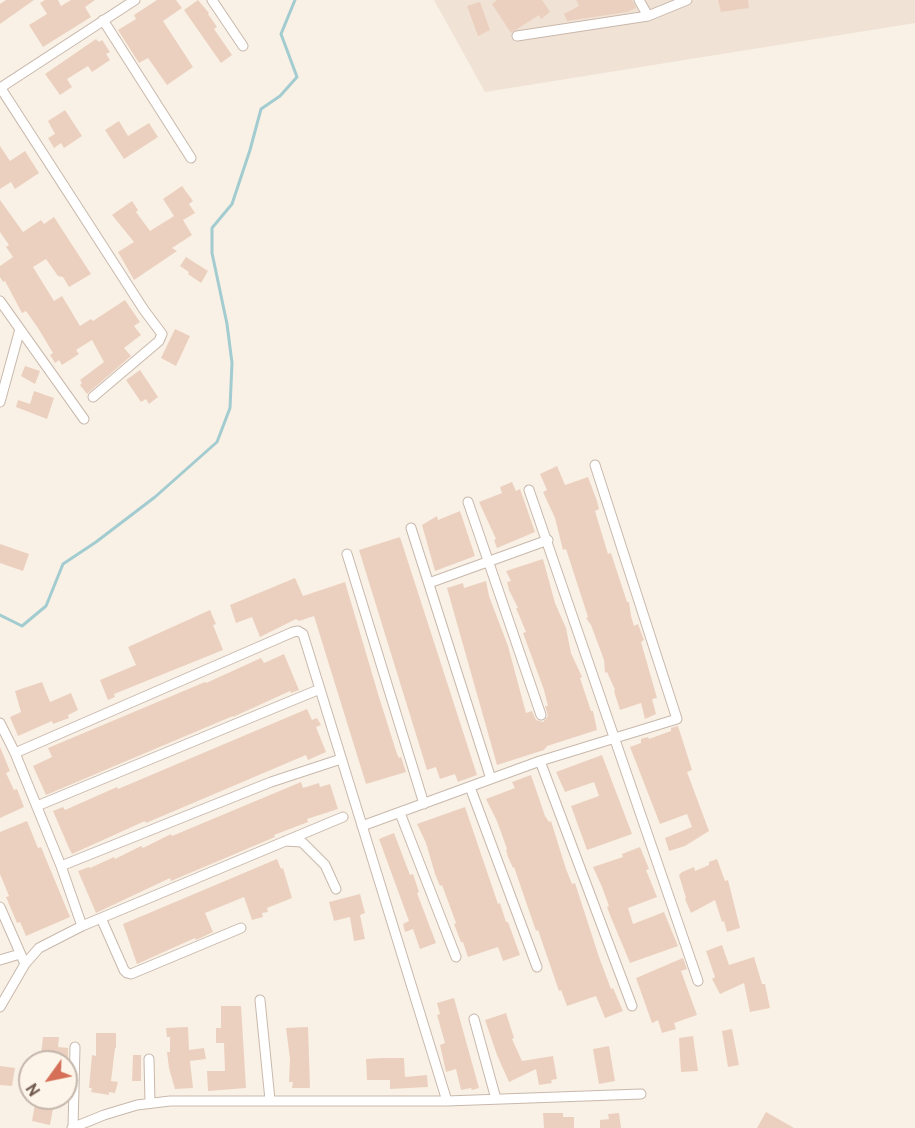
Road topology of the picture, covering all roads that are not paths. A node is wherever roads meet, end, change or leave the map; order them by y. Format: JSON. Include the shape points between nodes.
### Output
{"nodes":[{"id":1,"x":135,"y":0,"type":"edge"},
{"id":2,"x":212,"y":0,"type":"edge"},
{"id":3,"x":639,"y":0,"type":"edge"},
{"id":4,"x":687,"y":0,"type":"edge"},
{"id":5,"x":648,"y":16,"type":"junction"},
{"id":6,"x":103,"y":20,"type":"junction"},
{"id":7,"x":517,"y":36,"type":"dead end"},
{"id":8,"x":243,"y":46,"type":"dead end"},
{"id":9,"x":0,"y":87,"type":"edge"},
{"id":10,"x":191,"y":158,"type":"dead end"},
{"id":11,"x":0,"y":301,"type":"edge"},
{"id":12,"x":20,"y":329,"type":"junction"},
{"id":13,"x":93,"y":397,"type":"dead end"},
{"id":14,"x":0,"y":402,"type":"edge"},
{"id":15,"x":84,"y":419,"type":"dead end"},
{"id":16,"x":595,"y":465,"type":"dead end"},
{"id":17,"x":530,"y":490,"type":"dead end"},
{"id":18,"x":468,"y":502,"type":"dead end"},
{"id":19,"x":411,"y":528,"type":"dead end"},
{"id":20,"x":548,"y":540,"type":"junction"},
{"id":21,"x":347,"y":554,"type":"dead end"},
{"id":22,"x":490,"y":561,"type":"junction"},
{"id":23,"x":429,"y":583,"type":"junction"},
{"id":24,"x":320,"y":689,"type":"junction"},
{"id":25,"x":541,"y":715,"type":"dead end"},
{"id":26,"x":0,"y":723,"type":"edge"},
{"id":27,"x":614,"y":738,"type":"junction"},
{"id":28,"x":15,"y":753,"type":"junction"},
{"id":29,"x":341,"y":759,"type":"junction"},
{"id":30,"x":540,"y":761,"type":"junction"},
{"id":31,"x":490,"y":779,"type":"junction"},
{"id":32,"x":470,"y":787,"type":"junction"},
{"id":33,"x":424,"y":804,"type":"junction"},
{"id":34,"x":37,"y":806,"type":"junction"},
{"id":35,"x":400,"y":813,"type":"junction"},
{"id":36,"x":343,"y":817,"type":"dead end"},
{"id":37,"x":362,"y":826,"type":"junction"},
{"id":38,"x":282,"y":841,"type":"junction"},
{"id":39,"x":61,"y":866,"type":"junction"},
{"id":40,"x":336,"y":889,"type":"dead end"},
{"id":41,"x":0,"y":907,"type":"edge"},
{"id":42,"x":102,"y":918,"type":"junction"},
{"id":43,"x":82,"y":926,"type":"junction"},
{"id":44,"x":241,"y":928,"type":"dead end"},
{"id":45,"x":20,"y":954,"type":"junction"},
{"id":46,"x":456,"y":957,"type":"dead end"},
{"id":47,"x":0,"y":960,"type":"edge"},
{"id":48,"x":25,"y":964,"type":"junction"},
{"id":49,"x":537,"y":967,"type":"dead end"},
{"id":50,"x":698,"y":981,"type":"dead end"},
{"id":51,"x":260,"y":1000,"type":"dead end"},
{"id":52,"x":632,"y":1006,"type":"dead end"},
{"id":53,"x":0,"y":1007,"type":"edge"},
{"id":54,"x":474,"y":1019,"type":"dead end"},
{"id":55,"x":75,"y":1047,"type":"dead end"},
{"id":56,"x":149,"y":1059,"type":"dead end"},
{"id":57,"x":641,"y":1094,"type":"dead end"},
{"id":58,"x":496,"y":1099,"type":"junction"},
{"id":59,"x":270,"y":1100,"type":"junction"},
{"id":60,"x":447,"y":1101,"type":"junction"},
{"id":61,"x":150,"y":1103,"type":"junction"},
{"id":62,"x":72,"y":1128,"type":"edge"}],
"edges":[{"from":1,"to":6,"type":"street"},
{"from":2,"to":8,"type":"street"},
{"from":3,"to":5,"type":"street"},
{"from":4,"to":5,"type":"street"},
{"from":5,"to":7,"type":"street"},
{"from":6,"to":9,"type":"street"},
{"from":6,"to":10,"type":"street"},
{"from":9,"to":13,"type":"street","via":[[162,334],[159,341]]},
{"from":11,"to":12,"type":"street"},
{"from":12,"to":14,"type":"street"},
{"from":12,"to":15,"type":"street"},
{"from":16,"to":27,"type":"street","via":[[676,719]]},
{"from":17,"to":20,"type":"street"},
{"from":18,"to":22,"type":"street"},
{"from":19,"to":23,"type":"street"},
{"from":20,"to":22,"type":"street"},
{"from":20,"to":27,"type":"street"},
{"from":21,"to":33,"type":"street"},
{"from":22,"to":23,"type":"street"},
{"from":22,"to":25,"type":"street"},
{"from":23,"to":31,"type":"street"},
{"from":24,"to":28,"type":"street","via":[[303,634],[293,632]]},
{"from":24,"to":29,"type":"street"},
{"from":24,"to":34,"type":"street"},
{"from":26,"to":28,"type":"street"},
{"from":27,"to":30,"type":"street"},
{"from":27,"to":50,"type":"street"},
{"from":28,"to":34,"type":"street"},
{"from":29,"to":37,"type":"street"},
{"from":29,"to":39,"type":"street","via":[[271,782]]},
{"from":30,"to":31,"type":"street"},
{"from":30,"to":52,"type":"street"},
{"from":31,"to":32,"type":"street"},
{"from":32,"to":33,"type":"street"},
{"from":32,"to":49,"type":"street"},
{"from":33,"to":35,"type":"street"},
{"from":34,"to":39,"type":"street"},
{"from":35,"to":37,"type":"street"},
{"from":35,"to":46,"type":"street"},
{"from":36,"to":38,"type":"street"},
{"from":37,"to":60,"type":"street"},
{"from":38,"to":40,"type":"street","via":[[302,842],[325,865]]},
{"from":38,"to":42,"type":"street"},
{"from":39,"to":43,"type":"street"},
{"from":41,"to":45,"type":"street"},
{"from":42,"to":43,"type":"street"},
{"from":42,"to":44,"type":"street","via":[[124,970],[131,974]]},
{"from":43,"to":48,"type":"street","via":[[39,948]]},
{"from":45,"to":47,"type":"street"},
{"from":45,"to":48,"type":"street"},
{"from":48,"to":53,"type":"street"},
{"from":51,"to":59,"type":"street"},
{"from":54,"to":58,"type":"street"},
{"from":55,"to":62,"type":"street"},
{"from":56,"to":61,"type":"street"},
{"from":57,"to":58,"type":"street"},
{"from":58,"to":60,"type":"street"},
{"from":59,"to":60,"type":"street"},
{"from":59,"to":61,"type":"street"},
{"from":61,"to":62,"type":"street"}]}
